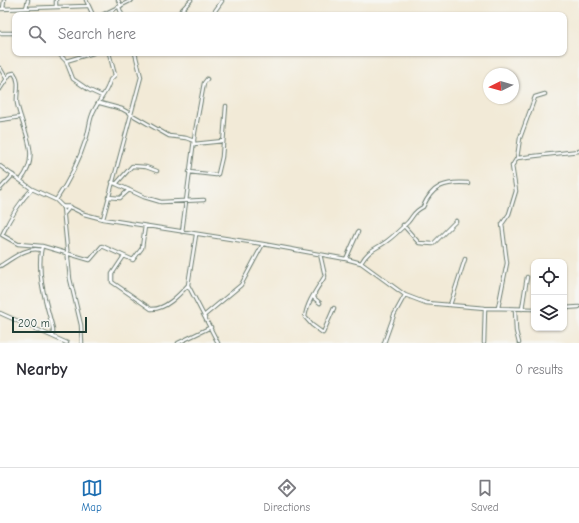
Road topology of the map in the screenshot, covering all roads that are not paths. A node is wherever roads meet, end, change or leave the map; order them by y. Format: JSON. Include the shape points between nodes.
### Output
{"nodes":[{"id":1,"x":4,"y":0,"type":"edge"},
{"id":2,"x":28,"y":0,"type":"edge"},
{"id":3,"x":56,"y":0,"type":"edge"},
{"id":4,"x":86,"y":0,"type":"edge"},
{"id":5,"x":118,"y":0,"type":"edge"},
{"id":6,"x":132,"y":0,"type":"edge"},
{"id":7,"x":191,"y":0,"type":"edge"},
{"id":8,"x":222,"y":1,"type":"edge"},
{"id":9,"x":56,"y":6,"type":"junction"},
{"id":10,"x":87,"y":6,"type":"junction"},
{"id":11,"x":120,"y":6,"type":"junction"},
{"id":12,"x":26,"y":8,"type":"junction"},
{"id":13,"x":1,"y":9,"type":"edge"},
{"id":14,"x":91,"y":12,"type":"edge"},
{"id":15,"x":108,"y":12,"type":"edge"},
{"id":16,"x":121,"y":12,"type":"edge"},
{"id":17,"x":180,"y":12,"type":"edge"},
{"id":18,"x":214,"y":12,"type":"edge"},
{"id":19,"x":0,"y":33,"type":"edge"},
{"id":20,"x":12,"y":33,"type":"edge"},
{"id":21,"x":61,"y":56,"type":"edge"},
{"id":22,"x":82,"y":56,"type":"edge"},
{"id":23,"x":110,"y":56,"type":"edge"},
{"id":24,"x":136,"y":56,"type":"edge"},
{"id":25,"x":66,"y":61,"type":"junction"},
{"id":26,"x":0,"y":68,"type":"edge"},
{"id":27,"x":6,"y":78,"type":"junction"},
{"id":28,"x":207,"y":79,"type":"dead end"},
{"id":29,"x":0,"y":89,"type":"edge"},
{"id":30,"x":545,"y":94,"type":"dead end"},
{"id":31,"x":102,"y":96,"type":"junction"},
{"id":32,"x":100,"y":103,"type":"junction"},
{"id":33,"x":226,"y":106,"type":"dead end"},
{"id":34,"x":132,"y":115,"type":"junction"},
{"id":35,"x":21,"y":117,"type":"junction"},
{"id":36,"x":0,"y":120,"type":"edge"},
{"id":37,"x":223,"y":141,"type":"junction"},
{"id":38,"x":194,"y":144,"type":"junction"},
{"id":39,"x":579,"y":151,"type":"edge"},
{"id":40,"x":517,"y":158,"type":"junction"},
{"id":41,"x":0,"y":166,"type":"edge"},
{"id":42,"x":157,"y":171,"type":"dead end"},
{"id":43,"x":189,"y":172,"type":"junction"},
{"id":44,"x":13,"y":175,"type":"junction"},
{"id":45,"x":21,"y":180,"type":"junction"},
{"id":46,"x":112,"y":182,"type":"junction"},
{"id":47,"x":468,"y":183,"type":"dead end"},
{"id":48,"x":116,"y":184,"type":"junction"},
{"id":49,"x":0,"y":189,"type":"edge"},
{"id":50,"x":32,"y":189,"type":"junction"},
{"id":51,"x":129,"y":190,"type":"junction"},
{"id":52,"x":133,"y":192,"type":"junction"},
{"id":53,"x":126,"y":193,"type":"junction"},
{"id":54,"x":108,"y":197,"type":"junction"},
{"id":55,"x":56,"y":200,"type":"junction"},
{"id":56,"x":185,"y":200,"type":"junction"},
{"id":57,"x":204,"y":200,"type":"dead end"},
{"id":58,"x":62,"y":207,"type":"junction"},
{"id":59,"x":70,"y":208,"type":"junction"},
{"id":60,"x":64,"y":214,"type":"junction"},
{"id":61,"x":103,"y":219,"type":"junction"},
{"id":62,"x":456,"y":221,"type":"dead end"},
{"id":63,"x":145,"y":226,"type":"junction"},
{"id":64,"x":403,"y":226,"type":"junction"},
{"id":65,"x":182,"y":232,"type":"junction"},
{"id":66,"x":358,"y":232,"type":"dead end"},
{"id":67,"x":196,"y":235,"type":"junction"},
{"id":68,"x":263,"y":244,"type":"junction"},
{"id":69,"x":42,"y":246,"type":"junction"},
{"id":70,"x":41,"y":250,"type":"junction"},
{"id":71,"x":68,"y":254,"type":"junction"},
{"id":72,"x":320,"y":254,"type":"junction"},
{"id":73,"x":124,"y":256,"type":"junction"},
{"id":74,"x":346,"y":259,"type":"junction"},
{"id":75,"x":465,"y":259,"type":"dead end"},
{"id":76,"x":361,"y":263,"type":"junction"},
{"id":77,"x":0,"y":266,"type":"edge"},
{"id":78,"x":527,"y":278,"type":"dead end"},
{"id":79,"x":188,"y":285,"type":"junction"},
{"id":80,"x":315,"y":291,"type":"junction"},
{"id":81,"x":405,"y":294,"type":"junction"},
{"id":82,"x":320,"y":303,"type":"dead end"},
{"id":83,"x":450,"y":305,"type":"junction"},
{"id":84,"x":579,"y":307,"type":"edge"},
{"id":85,"x":334,"y":308,"type":"dead end"},
{"id":86,"x":485,"y":308,"type":"junction"},
{"id":87,"x":498,"y":308,"type":"junction"},
{"id":88,"x":567,"y":308,"type":"edge"},
{"id":89,"x":515,"y":309,"type":"junction"},
{"id":90,"x":522,"y":309,"type":"junction"},
{"id":91,"x":531,"y":309,"type":"edge"},
{"id":92,"x":0,"y":313,"type":"edge"},
{"id":93,"x":205,"y":315,"type":"junction"},
{"id":94,"x":211,"y":328,"type":"junction"},
{"id":95,"x":52,"y":336,"type":"junction"},
{"id":96,"x":67,"y":343,"type":"edge"},
{"id":97,"x":82,"y":343,"type":"edge"},
{"id":98,"x":178,"y":343,"type":"edge"},
{"id":99,"x":218,"y":343,"type":"edge"},
{"id":100,"x":384,"y":343,"type":"edge"},
{"id":101,"x":484,"y":343,"type":"edge"},
{"id":102,"x":519,"y":343,"type":"edge"}],
"edges":[{"from":1,"to":13,"type":"street"},
{"from":2,"to":12,"type":"street"},
{"from":3,"to":9,"type":"street"},
{"from":4,"to":10,"type":"street"},
{"from":5,"to":11,"type":"street"},
{"from":6,"to":11,"type":"street"},
{"from":7,"to":17,"type":"street"},
{"from":8,"to":18,"type":"street"},
{"from":9,"to":10,"type":"street"},
{"from":9,"to":12,"type":"street"},
{"from":10,"to":14,"type":"street"},
{"from":11,"to":15,"type":"street"},
{"from":11,"to":16,"type":"street"},
{"from":12,"to":13,"type":"street"},
{"from":19,"to":20,"type":"street"},
{"from":21,"to":25,"type":"street"},
{"from":22,"to":25,"type":"street"},
{"from":23,"to":31,"type":"street","via":[[115,75]]},
{"from":24,"to":34,"type":"street","via":[[141,77]]},
{"from":25,"to":31,"type":"street","via":[[73,79]]},
{"from":26,"to":27,"type":"street"},
{"from":27,"to":29,"type":"street"},
{"from":27,"to":35,"type":"street","via":[[12,72],[18,80],[16,95]]},
{"from":28,"to":38,"type":"street","via":[[204,83]]},
{"from":30,"to":40,"type":"street","via":[[535,97],[520,138]]},
{"from":31,"to":32,"type":"street"},
{"from":32,"to":34,"type":"street","via":[[122,109]]},
{"from":32,"to":55,"type":"street","via":[[92,114],[75,169]]},
{"from":33,"to":37,"type":"street"},
{"from":34,"to":38,"type":"street","via":[[169,136],[186,138],[194,141]]},
{"from":34,"to":46,"type":"street"},
{"from":35,"to":36,"type":"street"},
{"from":35,"to":45,"type":"street","via":[[31,161],[29,170]]},
{"from":37,"to":38,"type":"street"},
{"from":37,"to":43,"type":"street","via":[[217,175]]},
{"from":38,"to":43,"type":"street"},
{"from":39,"to":40,"type":"street"},
{"from":40,"to":87,"type":"street","via":[[512,166],[516,190],[509,214],[502,224],[507,263]]},
{"from":41,"to":44,"type":"street"},
{"from":42,"to":48,"type":"street","via":[[132,166]]},
{"from":43,"to":56,"type":"street"},
{"from":44,"to":45,"type":"street"},
{"from":44,"to":49,"type":"street"},
{"from":45,"to":50,"type":"street"},
{"from":46,"to":48,"type":"street"},
{"from":46,"to":54,"type":"street"},
{"from":47,"to":64,"type":"street","via":[[442,184],[426,197],[423,207],[415,211]]},
{"from":48,"to":51,"type":"street"},
{"from":50,"to":55,"type":"street"},
{"from":50,"to":69,"type":"street","via":[[9,220],[2,235],[18,244]]},
{"from":51,"to":52,"type":"street"},
{"from":51,"to":53,"type":"street"},
{"from":52,"to":53,"type":"street"},
{"from":52,"to":56,"type":"street","via":[[161,202]]},
{"from":53,"to":54,"type":"street","via":[[120,198]]},
{"from":54,"to":61,"type":"street"},
{"from":55,"to":58,"type":"street"},
{"from":56,"to":57,"type":"street"},
{"from":56,"to":65,"type":"street"},
{"from":58,"to":59,"type":"street"},
{"from":58,"to":60,"type":"street"},
{"from":59,"to":60,"type":"street"},
{"from":59,"to":61,"type":"street"},
{"from":60,"to":71,"type":"street"},
{"from":61,"to":63,"type":"street"},
{"from":62,"to":64,"type":"street","via":[[429,245],[419,243]]},
{"from":63,"to":65,"type":"street"},
{"from":63,"to":73,"type":"street","via":[[142,248],[135,259]]},
{"from":64,"to":76,"type":"street","via":[[387,242],[370,250]]},
{"from":65,"to":67,"type":"street"},
{"from":66,"to":74,"type":"street"},
{"from":67,"to":68,"type":"street"},
{"from":67,"to":79,"type":"street"},
{"from":68,"to":72,"type":"street"},
{"from":68,"to":93,"type":"street","via":[[241,285]]},
{"from":69,"to":70,"type":"street"},
{"from":69,"to":71,"type":"street"},
{"from":70,"to":77,"type":"street","via":[[33,248]]},
{"from":70,"to":95,"type":"street","via":[[41,282],[53,329]]},
{"from":71,"to":73,"type":"street","via":[[90,260],[102,246]]},
{"from":71,"to":97,"type":"street"},
{"from":72,"to":74,"type":"street"},
{"from":72,"to":80,"type":"street","via":[[325,273]]},
{"from":73,"to":79,"type":"street","via":[[112,274],[112,282],[151,309],[173,300]]},
{"from":74,"to":76,"type":"street"},
{"from":75,"to":83,"type":"street"},
{"from":76,"to":81,"type":"street"},
{"from":78,"to":90,"type":"street"},
{"from":79,"to":93,"type":"street"},
{"from":80,"to":82,"type":"street","via":[[314,298]]},
{"from":80,"to":85,"type":"street","via":[[305,317],[322,333]]},
{"from":81,"to":83,"type":"street","via":[[426,303]]},
{"from":81,"to":100,"type":"street"},
{"from":83,"to":86,"type":"street"},
{"from":84,"to":88,"type":"street"},
{"from":86,"to":87,"type":"street"},
{"from":86,"to":101,"type":"street"},
{"from":87,"to":89,"type":"street"},
{"from":89,"to":90,"type":"street"},
{"from":89,"to":102,"type":"street"},
{"from":90,"to":91,"type":"street"},
{"from":92,"to":95,"type":"street"},
{"from":93,"to":94,"type":"street"},
{"from":94,"to":98,"type":"street"},
{"from":94,"to":99,"type":"street"},
{"from":95,"to":96,"type":"street"}]}
